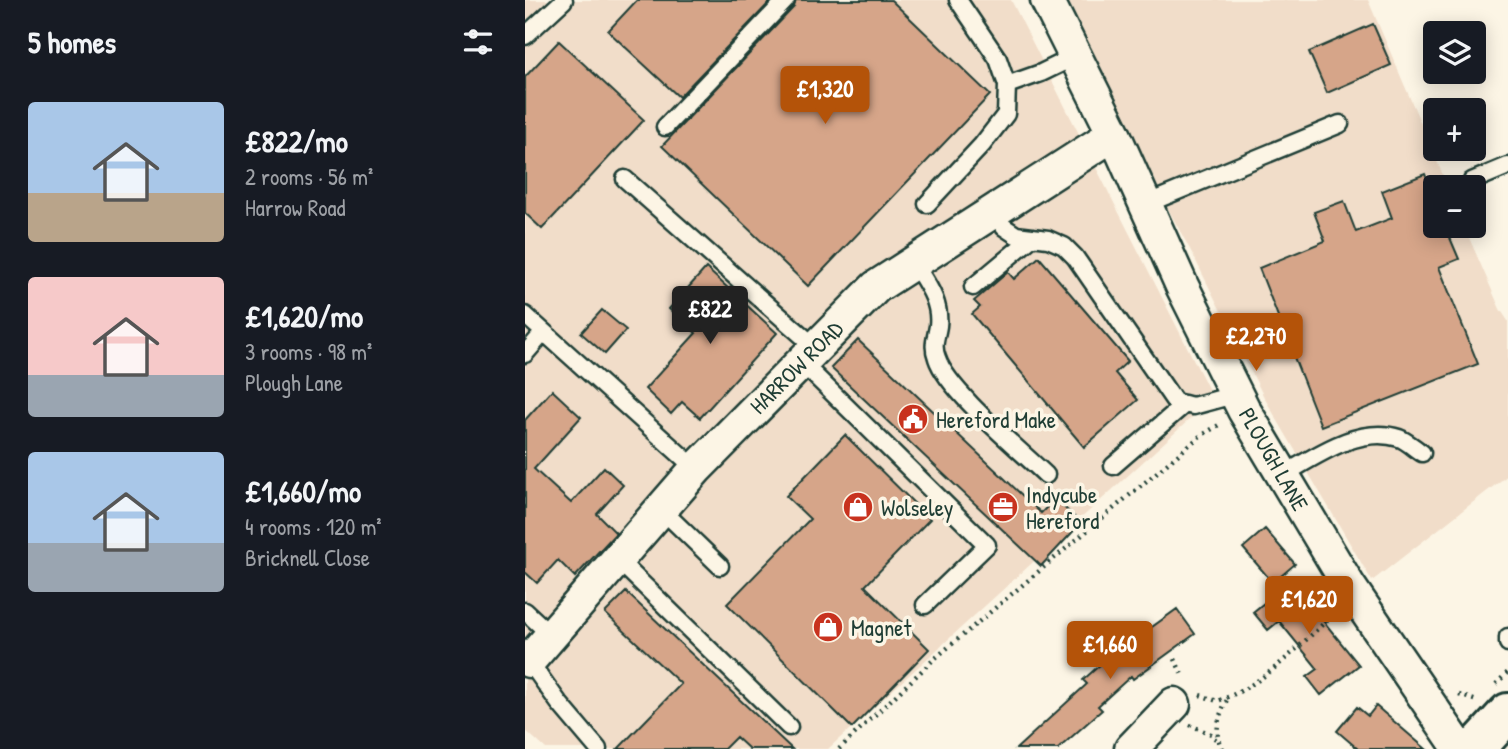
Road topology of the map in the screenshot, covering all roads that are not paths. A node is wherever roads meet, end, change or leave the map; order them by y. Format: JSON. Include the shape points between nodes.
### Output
{"nodes":[{"id":1,"x":564,"y":0,"type":"edge"},
{"id":2,"x":786,"y":0,"type":"edge"},
{"id":3,"x":958,"y":0,"type":"edge"},
{"id":4,"x":1047,"y":0,"type":"edge"},
{"id":5,"x":525,"y":36,"type":"edge"},
{"id":6,"x":1076,"y":57,"type":"junction"},
{"id":7,"x":1007,"y":85,"type":"junction"},
{"id":8,"x":1340,"y":124,"type":"dead end"},
{"id":9,"x":665,"y":127,"type":"dead end"},
{"id":10,"x":1114,"y":134,"type":"junction"},
{"id":11,"x":1508,"y":166,"type":"edge"},
{"id":12,"x":1486,"y":175,"type":"edge"},
{"id":13,"x":625,"y":179,"type":"dead end"},
{"id":14,"x":927,"y":204,"type":"dead end"},
{"id":15,"x":1146,"y":204,"type":"junction"},
{"id":16,"x":993,"y":212,"type":"junction"},
{"id":17,"x":1033,"y":237,"type":"junction"},
{"id":18,"x":913,"y":263,"type":"junction"},
{"id":19,"x":973,"y":287,"type":"dead end"},
{"id":20,"x":525,"y":315,"type":"edge"},
{"id":21,"x":544,"y":332,"type":"junction"},
{"id":22,"x":525,"y":354,"type":"edge"},
{"id":23,"x":807,"y":354,"type":"junction"},
{"id":24,"x":1241,"y":402,"type":"junction"},
{"id":25,"x":1185,"y":404,"type":"junction"},
{"id":26,"x":1422,"y":453,"type":"dead end"},
{"id":27,"x":1113,"y":466,"type":"dead end"},
{"id":28,"x":696,"y":468,"type":"junction"},
{"id":29,"x":1046,"y":475,"type":"dead end"},
{"id":30,"x":1283,"y":475,"type":"junction"},
{"id":31,"x":661,"y":509,"type":"junction"},
{"id":32,"x":617,"y":559,"type":"junction"},
{"id":33,"x":720,"y":566,"type":"dead end"},
{"id":34,"x":925,"y":606,"type":"dead end"},
{"id":35,"x":525,"y":611,"type":"edge"},
{"id":36,"x":551,"y":635,"type":"junction"},
{"id":37,"x":1508,"y":637,"type":"edge"},
{"id":38,"x":1508,"y":643,"type":"edge"},
{"id":39,"x":529,"y":661,"type":"joint"},
{"id":40,"x":1184,"y":694,"type":"road end"},
{"id":41,"x":1493,"y":700,"type":"edge"},
{"id":42,"x":789,"y":727,"type":"dead end"},
{"id":43,"x":598,"y":749,"type":"edge"},
{"id":44,"x":1131,"y":749,"type":"edge"},
{"id":45,"x":1460,"y":749,"type":"edge"},
{"id":46,"x":1475,"y":749,"type":"edge"}],
"edges":[{"from":1,"to":5,"type":"lane"},
{"from":2,"to":9,"type":"lane"},
{"from":3,"to":7,"type":"lane","via":[[998,59]]},
{"from":4,"to":6,"type":"street","name":"PLOUGH LANE"},
{"from":6,"to":7,"type":"lane"},
{"from":6,"to":10,"type":"street","name":"PLOUGH LANE"},
{"from":7,"to":14,"type":"lane","via":[[1006,114]]},
{"from":8,"to":15,"type":"lane"},
{"from":10,"to":15,"type":"street","name":"PLOUGH LANE"},
{"from":10,"to":16,"type":"street","name":"HARROW ROAD"},
{"from":11,"to":12,"type":"lane"},
{"from":13,"to":23,"type":"lane"},
{"from":15,"to":24,"type":"street","name":"PLOUGH LANE"},
{"from":16,"to":17,"type":"lane","via":[[1016,235]]},
{"from":16,"to":18,"type":"street","name":"HARROW ROAD"},
{"from":17,"to":19,"type":"lane"},
{"from":17,"to":25,"type":"lane","via":[[1064,246],[1076,257],[1175,402]]},
{"from":18,"to":23,"type":"street","name":"HARROW ROAD","via":[[876,287]]},
{"from":18,"to":29,"type":"lane","via":[[936,301],[938,326],[933,344],[937,361],[953,386]]},
{"from":20,"to":21,"type":"lane"},
{"from":21,"to":22,"type":"lane"},
{"from":21,"to":28,"type":"lane"},
{"from":23,"to":28,"type":"street","name":"HARROW ROAD"},
{"from":23,"to":34,"type":"lane","via":[[987,545]]},
{"from":24,"to":25,"type":"lane"},
{"from":24,"to":30,"type":"street","name":"PLOUGH LANE"},
{"from":25,"to":27,"type":"lane"},
{"from":26,"to":30,"type":"lane","via":[[1401,439],[1360,437]]},
{"from":28,"to":31,"type":"street","name":"HARROW ROAD"},
{"from":30,"to":45,"type":"street","name":"PLOUGH LANE","via":[[1355,595]]},
{"from":31,"to":32,"type":"street","name":"HARROW ROAD"},
{"from":31,"to":33,"type":"lane"},
{"from":32,"to":36,"type":"street","name":"HARROW ROAD"},
{"from":32,"to":42,"type":"lane"},
{"from":35,"to":36,"type":"lane"},
{"from":36,"to":39,"type":"street","name":"HARROW ROAD"},
{"from":37,"to":38,"type":"lane"},
{"from":39,"to":43,"type":"lane"},
{"from":40,"to":44,"type":"street"},
{"from":41,"to":46,"type":"highway"}]}
